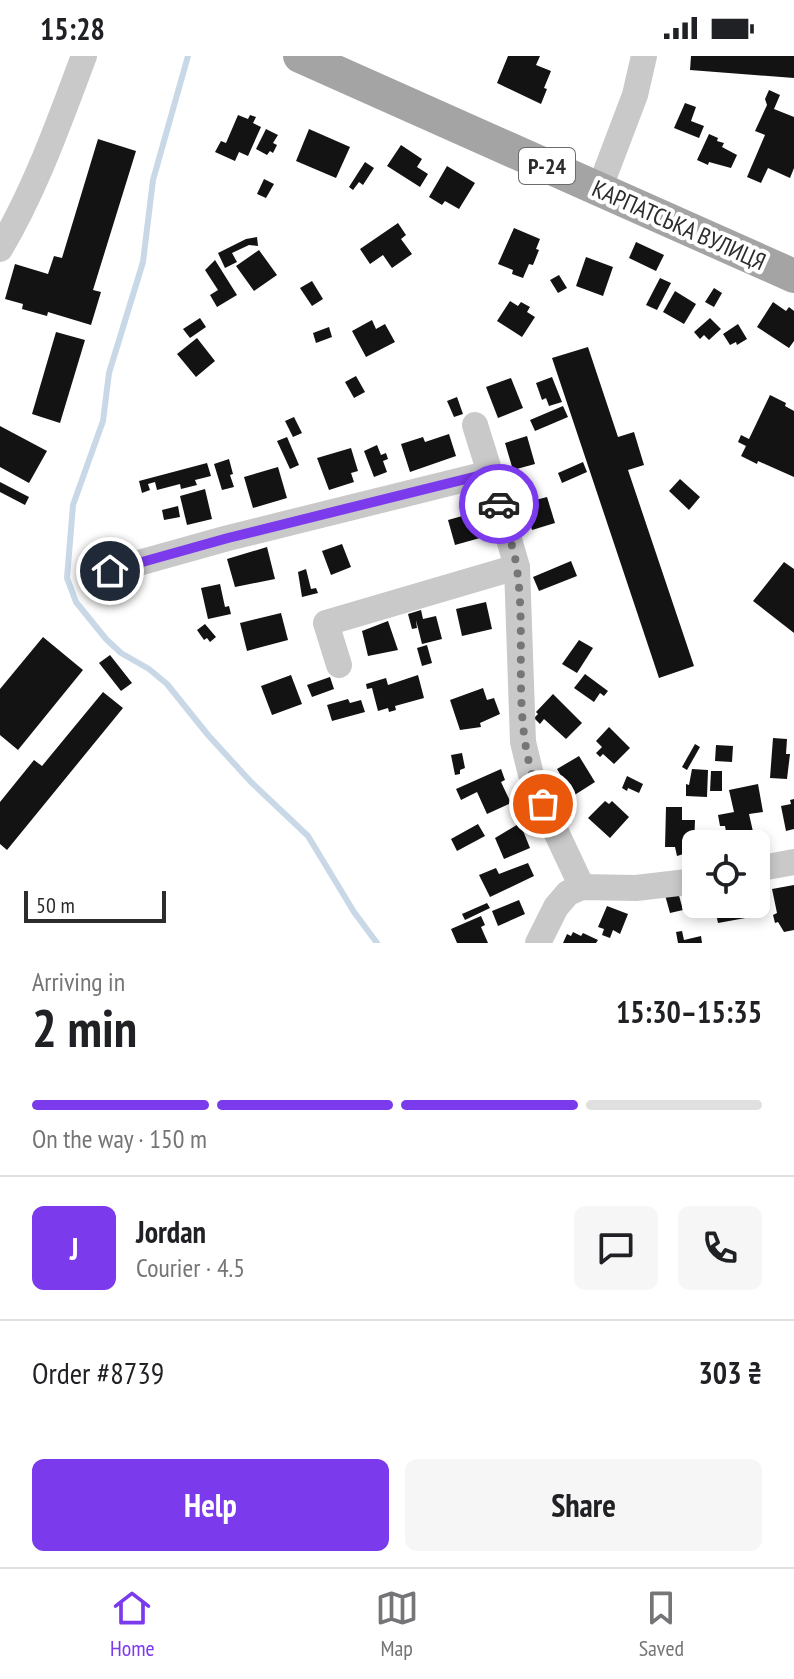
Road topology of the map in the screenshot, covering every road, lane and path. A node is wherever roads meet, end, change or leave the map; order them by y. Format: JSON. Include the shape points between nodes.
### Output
{"nodes":[{"id":1,"x":84,"y":56,"type":"edge"},
{"id":2,"x":300,"y":56,"type":"edge"},
{"id":3,"x":644,"y":56,"type":"edge"},
{"id":4,"x":599,"y":190,"type":"junction"},
{"id":5,"x":0,"y":249,"type":"edge"},
{"id":6,"x":794,"y":276,"type":"edge"},
{"id":7,"x":475,"y":425,"type":"dead end"},
{"id":8,"x":490,"y":473,"type":"junction"},
{"id":9,"x":517,"y":567,"type":"junction"},
{"id":10,"x":110,"y":571,"type":"dead end"},
{"id":11,"x":339,"y":665,"type":"dead end"},
{"id":12,"x":794,"y":862,"type":"edge"},
{"id":13,"x":770,"y":866,"type":"edge"},
{"id":14,"x":682,"y":883,"type":"edge"},
{"id":15,"x":582,"y":887,"type":"junction"},
{"id":16,"x":538,"y":943,"type":"edge"}],
"edges":[{"from":1,"to":5,"type":"street","via":[[43,165]]},
{"from":2,"to":4,"type":"main road","name":"КАРПАТСЬКА ВУЛИЦЯ","number":"Р-24"},
{"from":3,"to":4,"type":"street"},
{"from":4,"to":6,"type":"main road","name":"КАРПАТСЬКА ВУЛИЦЯ","number":"Р-24"},
{"from":7,"to":8,"type":"street"},
{"from":8,"to":9,"type":"street"},
{"from":8,"to":10,"type":"street"},
{"from":9,"to":11,"type":"street","via":[[326,623]]},
{"from":9,"to":15,"type":"street","via":[[523,742],[533,783]]},
{"from":12,"to":13,"type":"street"},
{"from":14,"to":15,"type":"street"},
{"from":15,"to":16,"type":"street","via":[[556,907]]}]}
